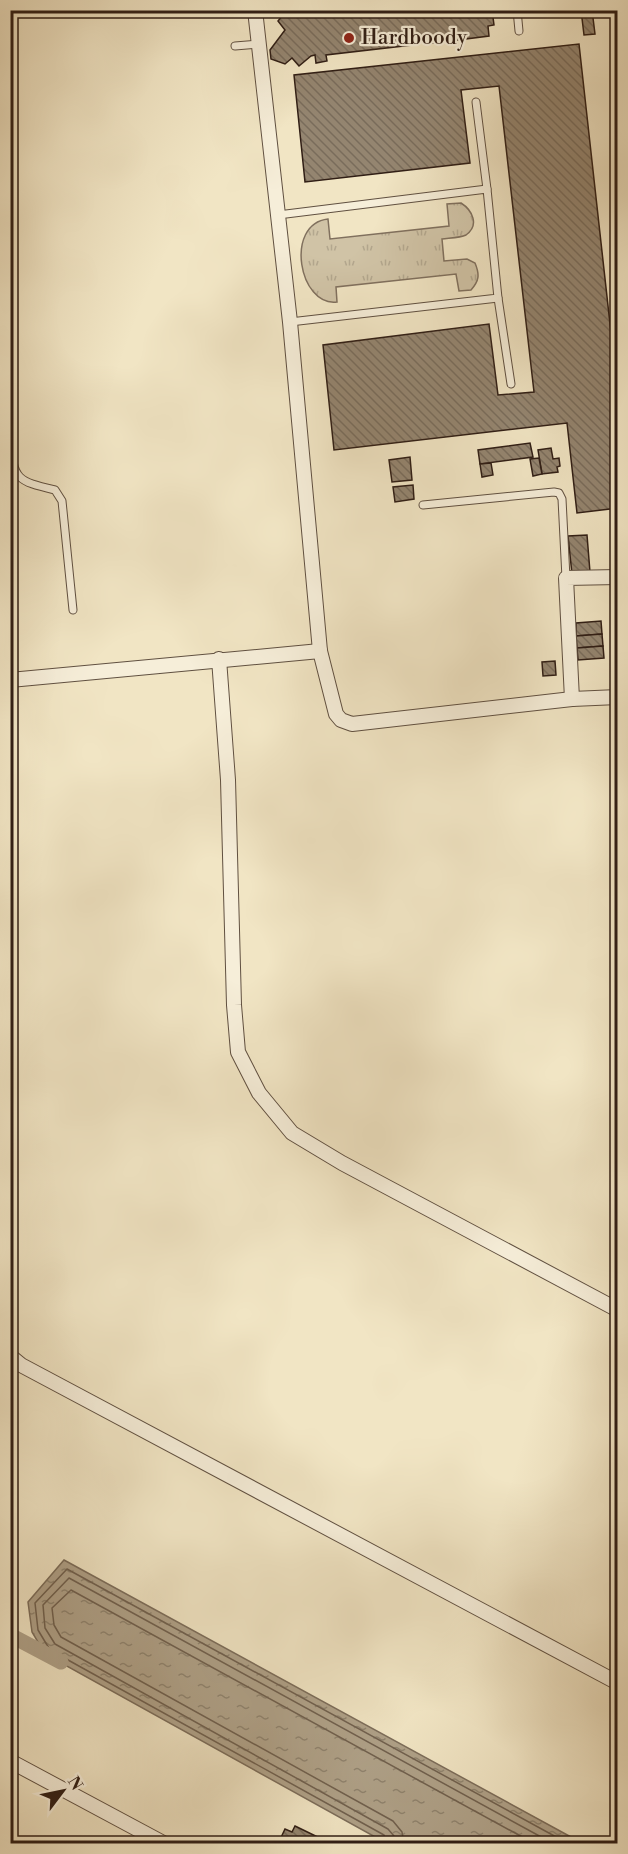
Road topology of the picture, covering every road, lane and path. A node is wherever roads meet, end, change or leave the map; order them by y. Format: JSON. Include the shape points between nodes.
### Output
{"nodes":[{"id":1,"x":17,"y":10,"type":"edge"},
{"id":2,"x":255,"y":10,"type":"edge"},
{"id":3,"x":517,"y":10,"type":"edge"},
{"id":4,"x":10,"y":24,"type":"edge"},
{"id":5,"x":519,"y":31,"type":"dead end"},
{"id":6,"x":259,"y":44,"type":"junction"},
{"id":7,"x":235,"y":46,"type":"dead end"},
{"id":8,"x":476,"y":102,"type":"dead end"},
{"id":9,"x":487,"y":189,"type":"junction"},
{"id":10,"x":278,"y":215,"type":"junction"},
{"id":11,"x":498,"y":298,"type":"junction"},
{"id":12,"x":290,"y":322,"type":"junction"},
{"id":13,"x":511,"y":384,"type":"dead end"},
{"id":14,"x":10,"y":441,"type":"edge"},
{"id":15,"x":423,"y":505,"type":"dead end"},
{"id":16,"x":618,"y":577,"type":"edge"},
{"id":17,"x":566,"y":578,"type":"junction"},
{"id":18,"x":73,"y":609,"type":"dead end"},
{"id":19,"x":320,"y":651,"type":"junction"},
{"id":20,"x":219,"y":659,"type":"junction"},
{"id":21,"x":10,"y":680,"type":"edge"},
{"id":22,"x":618,"y":697,"type":"edge"},
{"id":23,"x":572,"y":699,"type":"junction"},
{"id":24,"x":618,"y":1310,"type":"edge"},
{"id":25,"x":10,"y":1356,"type":"edge"},
{"id":26,"x":618,"y":1683,"type":"edge"},
{"id":27,"x":10,"y":1761,"type":"edge"},
{"id":28,"x":165,"y":1844,"type":"edge"}],
"edges":[{"from":1,"to":4,"type":"lane"},
{"from":2,"to":6,"type":"street"},
{"from":3,"to":5,"type":"lane"},
{"from":6,"to":7,"type":"lane"},
{"from":6,"to":10,"type":"street"},
{"from":8,"to":9,"type":"lane"},
{"from":9,"to":10,"type":"lane"},
{"from":9,"to":11,"type":"lane"},
{"from":10,"to":12,"type":"street"},
{"from":11,"to":12,"type":"lane"},
{"from":11,"to":13,"type":"lane"},
{"from":12,"to":19,"type":"street"},
{"from":14,"to":18,"type":"lane","via":[[13,469],[26,483],[55,490],[62,501]]},
{"from":15,"to":17,"type":"lane","via":[[560,494]]},
{"from":16,"to":17,"type":"street"},
{"from":17,"to":23,"type":"street"},
{"from":19,"to":20,"type":"street"},
{"from":19,"to":23,"type":"street","via":[[336,714],[352,724]]},
{"from":20,"to":21,"type":"street"},
{"from":20,"to":24,"type":"street","via":[[228,780],[238,1052],[259,1093],[292,1133]]},
{"from":22,"to":23,"type":"street"},
{"from":25,"to":26,"type":"street"},
{"from":27,"to":28,"type":"street"}]}
